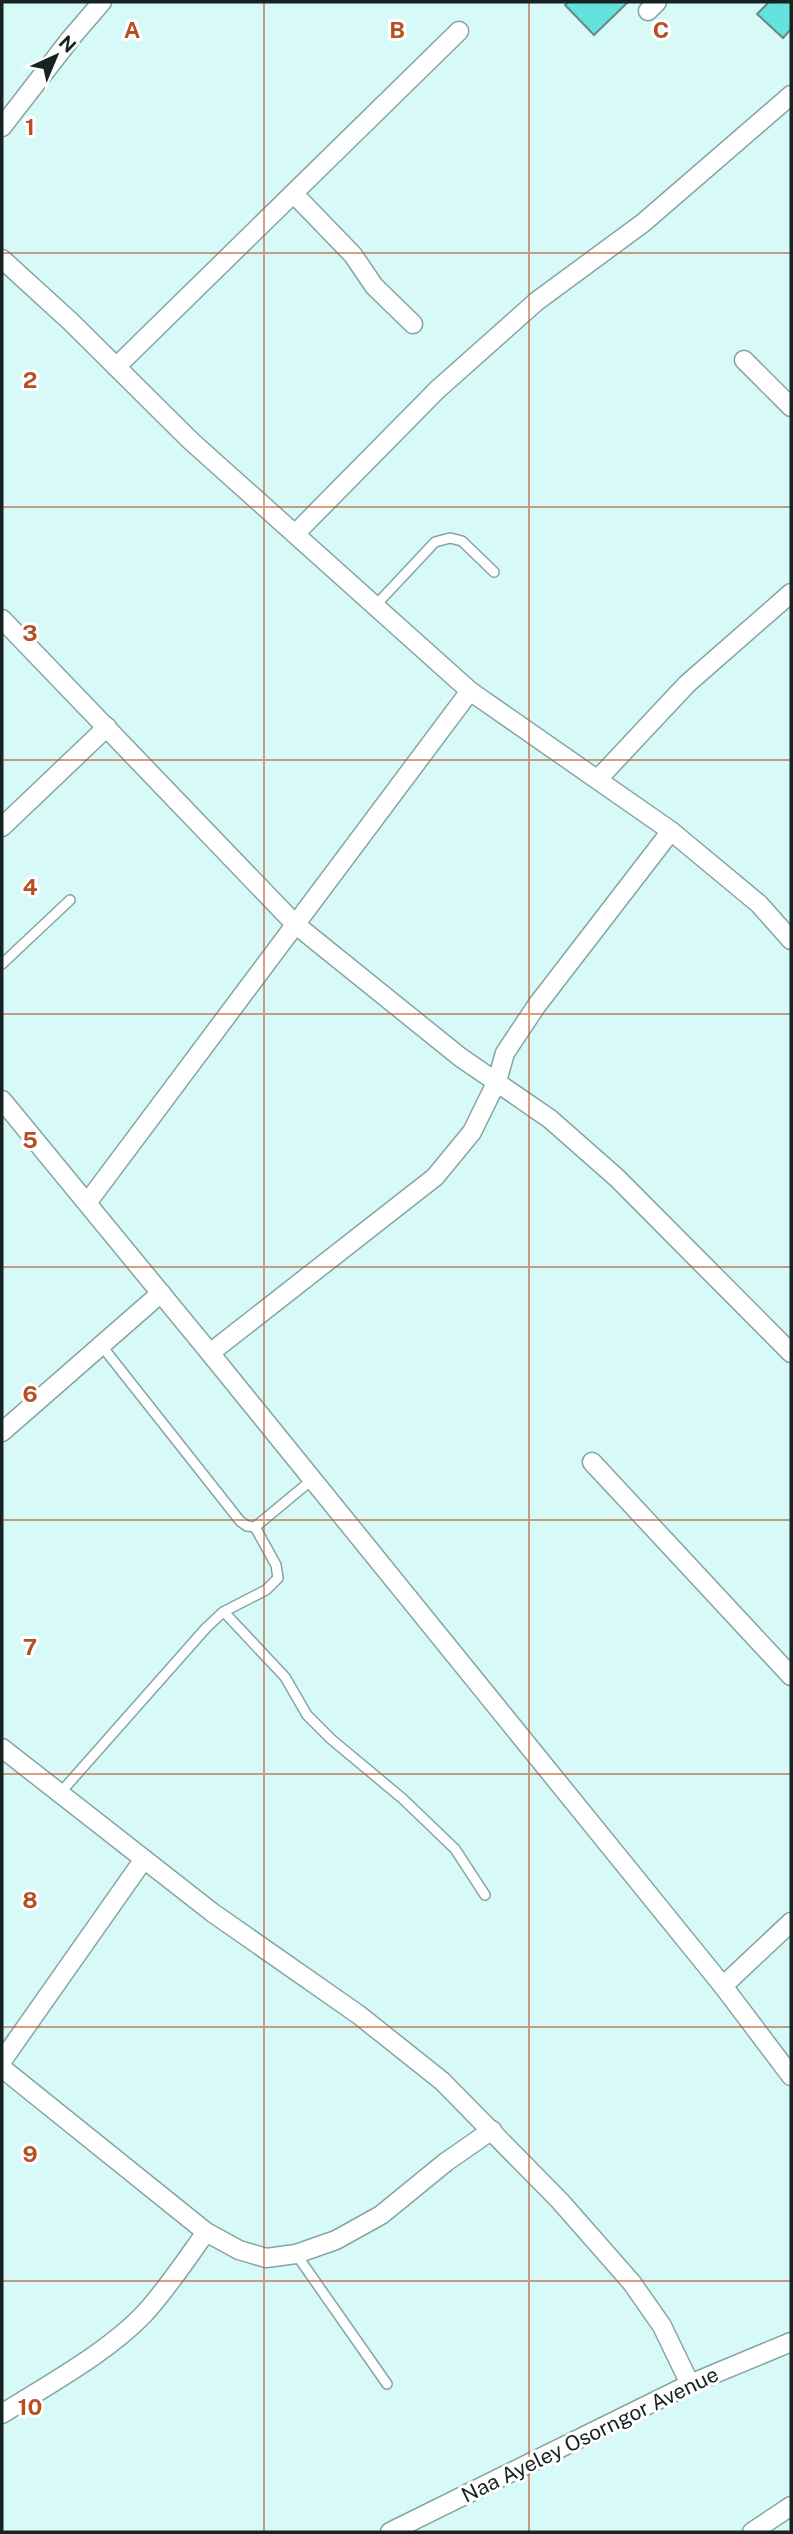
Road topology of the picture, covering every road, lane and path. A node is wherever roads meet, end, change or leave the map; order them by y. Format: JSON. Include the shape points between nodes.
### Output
{"nodes":[{"id":1,"x":102,"y":2,"type":"edge"},
{"id":2,"x":459,"y":31,"type":"dead end"},
{"id":3,"x":791,"y":95,"type":"edge"},
{"id":4,"x":2,"y":127,"type":"edge"},
{"id":5,"x":294,"y":194,"type":"junction"},
{"id":6,"x":2,"y":260,"type":"edge"},
{"id":7,"x":413,"y":324,"type":"dead end"},
{"id":8,"x":744,"y":360,"type":"dead end"},
{"id":9,"x":116,"y":367,"type":"junction"},
{"id":10,"x":791,"y":407,"type":"edge"},
{"id":11,"x":296,"y":534,"type":"junction"},
{"id":12,"x":494,"y":572,"type":"dead end"},
{"id":13,"x":791,"y":593,"type":"edge"},
{"id":14,"x":375,"y":606,"type":"junction"},
{"id":15,"x":2,"y":619,"type":"edge"},
{"id":16,"x":470,"y":691,"type":"junction"},
{"id":17,"x":107,"y":727,"type":"junction"},
{"id":18,"x":598,"y":779,"type":"junction"},
{"id":19,"x":2,"y":827,"type":"edge"},
{"id":20,"x":671,"y":831,"type":"junction"},
{"id":21,"x":70,"y":900,"type":"dead end"},
{"id":22,"x":295,"y":924,"type":"junction"},
{"id":23,"x":791,"y":940,"type":"edge"},
{"id":24,"x":2,"y":964,"type":"edge"},
{"id":25,"x":497,"y":1081,"type":"junction"},
{"id":26,"x":2,"y":1100,"type":"edge"},
{"id":27,"x":87,"y":1203,"type":"junction"},
{"id":28,"x":161,"y":1293,"type":"junction"},
{"id":29,"x":101,"y":1345,"type":"junction"},
{"id":30,"x":211,"y":1353,"type":"junction"},
{"id":31,"x":791,"y":1353,"type":"edge"},
{"id":32,"x":2,"y":1432,"type":"edge"},
{"id":33,"x":592,"y":1462,"type":"dead end"},
{"id":34,"x":313,"y":1479,"type":"junction"},
{"id":35,"x":255,"y":1527,"type":"junction"},
{"id":36,"x":224,"y":1612,"type":"junction"},
{"id":37,"x":791,"y":1676,"type":"edge"},
{"id":38,"x":2,"y":1748,"type":"edge"},
{"id":39,"x":61,"y":1792,"type":"junction"},
{"id":40,"x":144,"y":1859,"type":"junction"},
{"id":41,"x":485,"y":1895,"type":"dead end"},
{"id":42,"x":791,"y":1922,"type":"edge"},
{"id":43,"x":723,"y":1986,"type":"junction"},
{"id":44,"x":2,"y":2061,"type":"edge"},
{"id":45,"x":2,"y":2068,"type":"edge"},
{"id":46,"x":791,"y":2076,"type":"edge"},
{"id":47,"x":492,"y":2130,"type":"junction"},
{"id":48,"x":206,"y":2232,"type":"junction"},
{"id":49,"x":296,"y":2254,"type":"junction"},
{"id":50,"x":791,"y":2342,"type":"edge"},
{"id":51,"x":387,"y":2384,"type":"dead end"},
{"id":52,"x":690,"y":2384,"type":"junction"},
{"id":53,"x":2,"y":2414,"type":"edge"},
{"id":54,"x":791,"y":2506,"type":"edge"},
{"id":55,"x":390,"y":2532,"type":"edge"},
{"id":56,"x":752,"y":2532,"type":"edge"}],
"edges":[{"from":1,"to":4,"type":"street"},
{"from":2,"to":5,"type":"street"},
{"from":3,"to":11,"type":"street","via":[[643,223],[537,301],[437,390]]},
{"from":5,"to":7,"type":"street"},
{"from":5,"to":9,"type":"street"},
{"from":6,"to":9,"type":"street"},
{"from":8,"to":10,"type":"street"},
{"from":9,"to":11,"type":"street"},
{"from":11,"to":14,"type":"street"},
{"from":12,"to":14,"type":"lane","via":[[461,541],[435,542]]},
{"from":13,"to":18,"type":"street","via":[[687,684]]},
{"from":14,"to":16,"type":"street"},
{"from":15,"to":17,"type":"street"},
{"from":16,"to":18,"type":"street"},
{"from":16,"to":22,"type":"street"},
{"from":17,"to":19,"type":"street"},
{"from":17,"to":22,"type":"street"},
{"from":18,"to":20,"type":"street"},
{"from":20,"to":23,"type":"street","via":[[759,904]]},
{"from":20,"to":25,"type":"street","via":[[537,1005],[505,1053]]},
{"from":21,"to":24,"type":"lane"},
{"from":22,"to":25,"type":"street","via":[[460,1057]]},
{"from":22,"to":27,"type":"street"},
{"from":25,"to":30,"type":"street","via":[[472,1132],[435,1177]]},
{"from":25,"to":31,"type":"street","via":[[550,1119],[617,1178]]},
{"from":26,"to":27,"type":"street"},
{"from":27,"to":28,"type":"street"},
{"from":28,"to":29,"type":"street"},
{"from":28,"to":30,"type":"street"},
{"from":29,"to":32,"type":"street"},
{"from":29,"to":35,"type":"lane","via":[[240,1521]]},
{"from":30,"to":34,"type":"street"},
{"from":33,"to":37,"type":"street"},
{"from":34,"to":35,"type":"lane"},
{"from":34,"to":43,"type":"street"},
{"from":35,"to":36,"type":"lane","via":[[276,1565],[278,1578],[267,1590]]},
{"from":36,"to":39,"type":"lane"},
{"from":36,"to":41,"type":"lane","via":[[285,1677],[307,1715],[455,1849]]},
{"from":38,"to":39,"type":"street"},
{"from":39,"to":40,"type":"street"},
{"from":40,"to":44,"type":"street"},
{"from":40,"to":47,"type":"street","via":[[359,2015],[442,2081]]},
{"from":42,"to":43,"type":"street"},
{"from":43,"to":46,"type":"street"},
{"from":45,"to":48,"type":"street"},
{"from":47,"to":49,"type":"street","via":[[381,2215]]},
{"from":47,"to":52,"type":"street","via":[[632,2283],[662,2326]]},
{"from":48,"to":49,"type":"street","via":[[266,2258]]},
{"from":48,"to":53,"type":"street","via":[[142,2316],[98,2352]]},
{"from":49,"to":51,"type":"lane"},
{"from":50,"to":52,"type":"street","name":"Naa Ayeley Osorngor Avenue"},
{"from":52,"to":55,"type":"street","name":"Naa Ayeley Osorngor Avenue"},
{"from":54,"to":56,"type":"street"}]}
